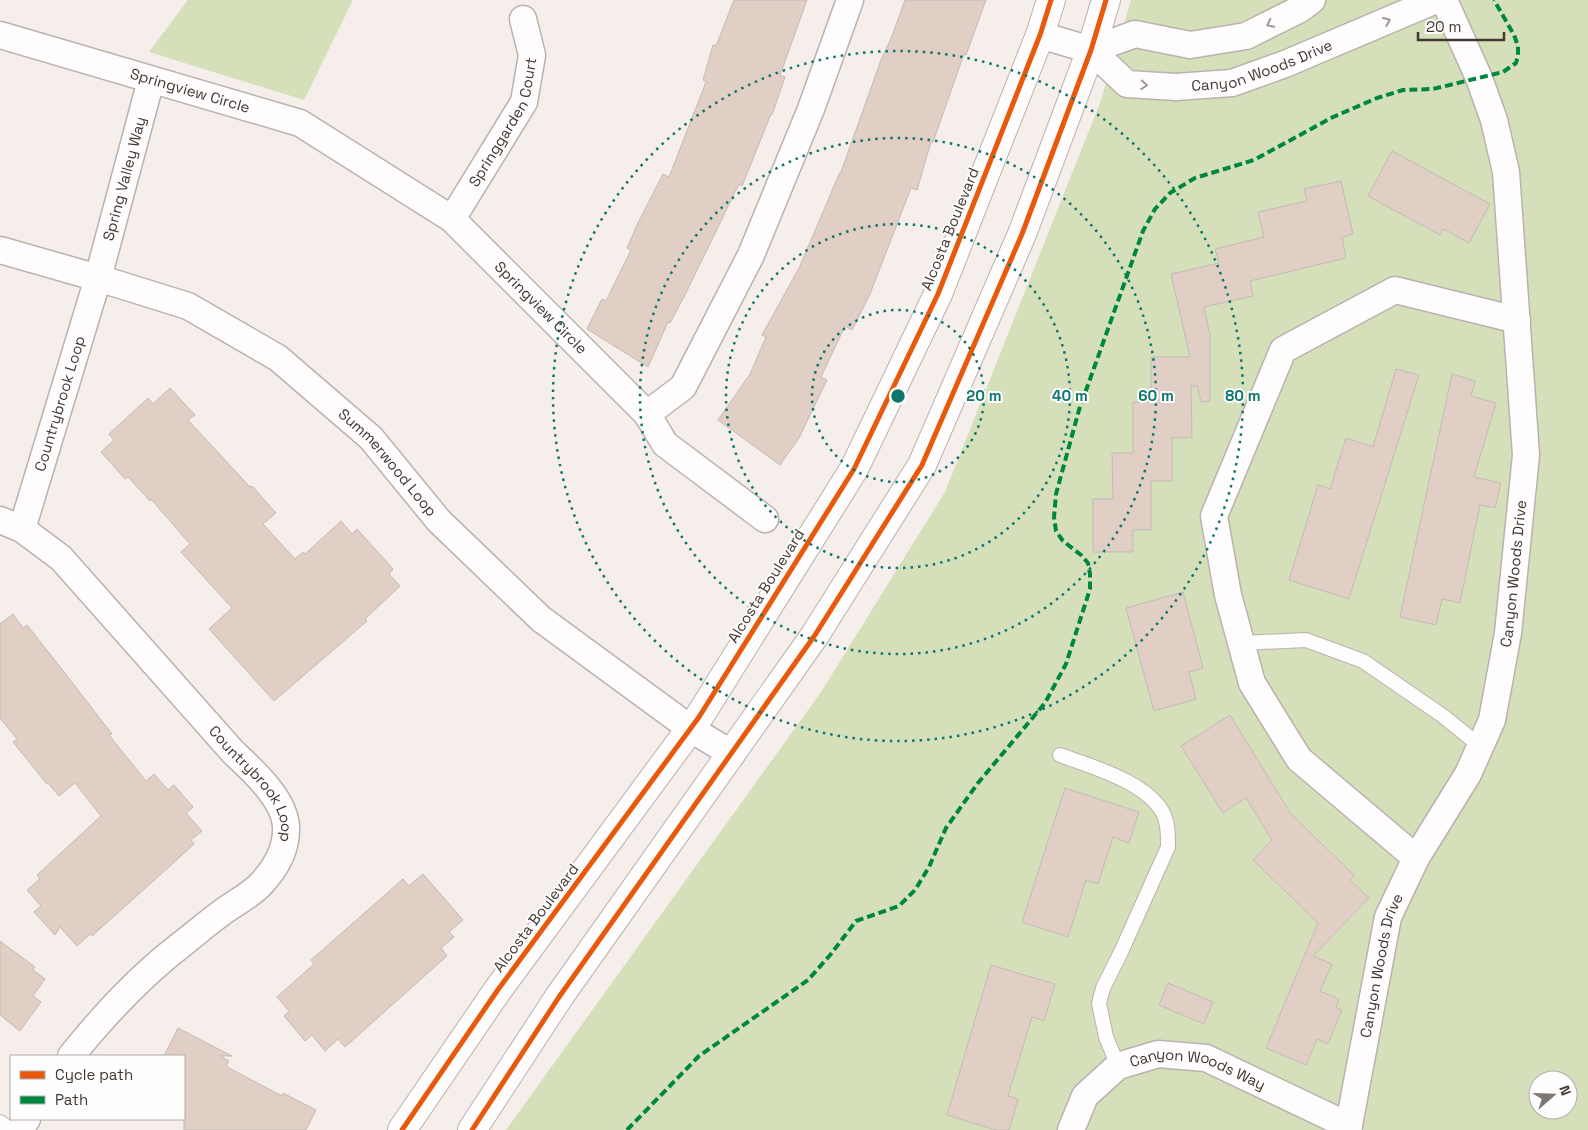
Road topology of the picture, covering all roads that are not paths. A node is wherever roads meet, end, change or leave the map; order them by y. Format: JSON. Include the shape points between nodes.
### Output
{"nodes":[{"id":1,"x":850,"y":0,"type":"edge"},
{"id":2,"x":1051,"y":0,"type":"edge"},
{"id":3,"x":1106,"y":0,"type":"edge"},
{"id":4,"x":1312,"y":0,"type":"edge"},
{"id":5,"x":1436,"y":0,"type":"edge"},
{"id":6,"x":1444,"y":0,"type":"edge"},
{"id":7,"x":523,"y":19,"type":"dead end"},
{"id":8,"x":0,"y":35,"type":"edge"},
{"id":9,"x":1040,"y":35,"type":"junction"},
{"id":10,"x":1091,"y":50,"type":"junction"},
{"id":11,"x":151,"y":80,"type":"junction"},
{"id":12,"x":452,"y":219,"type":"junction"},
{"id":13,"x":0,"y":250,"type":"edge"},
{"id":14,"x":98,"y":278,"type":"junction"},
{"id":15,"x":1517,"y":320,"type":"junction"},
{"id":16,"x":647,"y":414,"type":"junction"},
{"id":17,"x":765,"y":519,"type":"dead end"},
{"id":18,"x":11,"y":525,"type":"edge"},
{"id":19,"x":1242,"y":643,"type":"junction"},
{"id":20,"x":691,"y":729,"type":"junction"},
{"id":21,"x":1480,"y":746,"type":"junction"},
{"id":22,"x":732,"y":754,"type":"junction"},
{"id":23,"x":1060,"y":755,"type":"dead end"},
{"id":24,"x":1416,"y":858,"type":"junction"},
{"id":25,"x":72,"y":1055,"type":"edge"},
{"id":26,"x":1118,"y":1066,"type":"junction"},
{"id":27,"x":0,"y":1122,"type":"edge"},
{"id":28,"x":1348,"y":1128,"type":"edge"},
{"id":29,"x":11,"y":1130,"type":"edge"},
{"id":30,"x":402,"y":1130,"type":"edge"},
{"id":31,"x":472,"y":1130,"type":"edge"},
{"id":32,"x":1071,"y":1130,"type":"edge"}],
"edges":[{"from":1,"to":16,"type":"street","via":[[811,109],[750,255],[683,387]]},
{"from":2,"to":9,"type":"main road","name":"Alcosta Boulevard"},
{"from":3,"to":10,"type":"main road"},
{"from":4,"to":10,"type":"street","name":"Canyon Woods Drive","one_way":true,"via":[[1246,36],[1190,45],[1135,34]]},
{"from":10,"to":5,"type":"street","name":"Canyon Woods Drive","one_way":true,"via":[[1127,84],[1176,87],[1232,84]]},
{"from":6,"to":15,"type":"street","name":"Canyon Woods Drive","via":[[1479,78],[1506,172]]},
{"from":7,"to":12,"type":"street","name":"Springgarden Court","via":[[532,55],[524,102]]},
{"from":8,"to":11,"type":"street","name":"Springview Circle"},
{"from":9,"to":10,"type":"street","name":"Canyon Woods Drive"},
{"from":9,"to":20,"type":"main road","name":"Alcosta Boulevard","via":[[938,294],[854,469]]},
{"from":10,"to":22,"type":"main road","via":[[1022,234],[922,464],[815,635]]},
{"from":11,"to":12,"type":"street","name":"Springview Circle","via":[[300,123]]},
{"from":11,"to":14,"type":"street","name":"Spring Valley Way"},
{"from":12,"to":16,"type":"street","name":"Springview Circle"},
{"from":13,"to":14,"type":"street","name":"Summerwood Loop"},
{"from":14,"to":18,"type":"street","name":"Countrybrook Loop"},
{"from":14,"to":20,"type":"street","name":"Summerwood Loop","via":[[188,306],[278,358],[371,438],[438,522],[541,619]]},
{"from":15,"to":19,"type":"street","via":[[1396,290],[1283,350],[1214,516],[1228,595]]},
{"from":15,"to":21,"type":"street","name":"Canyon Woods Drive","via":[[1526,455],[1508,633],[1492,720]]},
{"from":16,"to":17,"type":"street","name":"Springview Circle","via":[[665,444]]},
{"from":18,"to":25,"type":"street","name":"Countrybrook Loop","via":[[61,558],[233,752],[254,771],[283,811],[286,828],[282,856],[259,886],[159,962],[126,992]]},
{"from":19,"to":21,"type":"lane","via":[[1306,640],[1363,660]]},
{"from":19,"to":24,"type":"street","via":[[1252,683],[1299,759]]},
{"from":20,"to":22,"type":"street","name":"Summerwood Loop"},
{"from":20,"to":30,"type":"main road","name":"Alcosta Boulevard","via":[[497,992]]},
{"from":21,"to":24,"type":"street","name":"Canyon Woods Drive","via":[[1468,774]]},
{"from":22,"to":31,"type":"main road","via":[[559,997]]},
{"from":23,"to":26,"type":"lane","via":[[1123,779],[1151,798],[1162,812],[1168,830],[1168,847],[1099,1003],[1106,1037]]},
{"from":24,"to":28,"type":"street","name":"Canyon Woods Drive","via":[[1388,917]]},
{"from":26,"to":28,"type":"street","name":"Canyon Woods Way","via":[[1158,1054],[1206,1058]]},
{"from":26,"to":32,"type":"street","name":"Canyon Woods Way","via":[[1085,1096]]},
{"from":27,"to":29,"type":"lane"}]}
